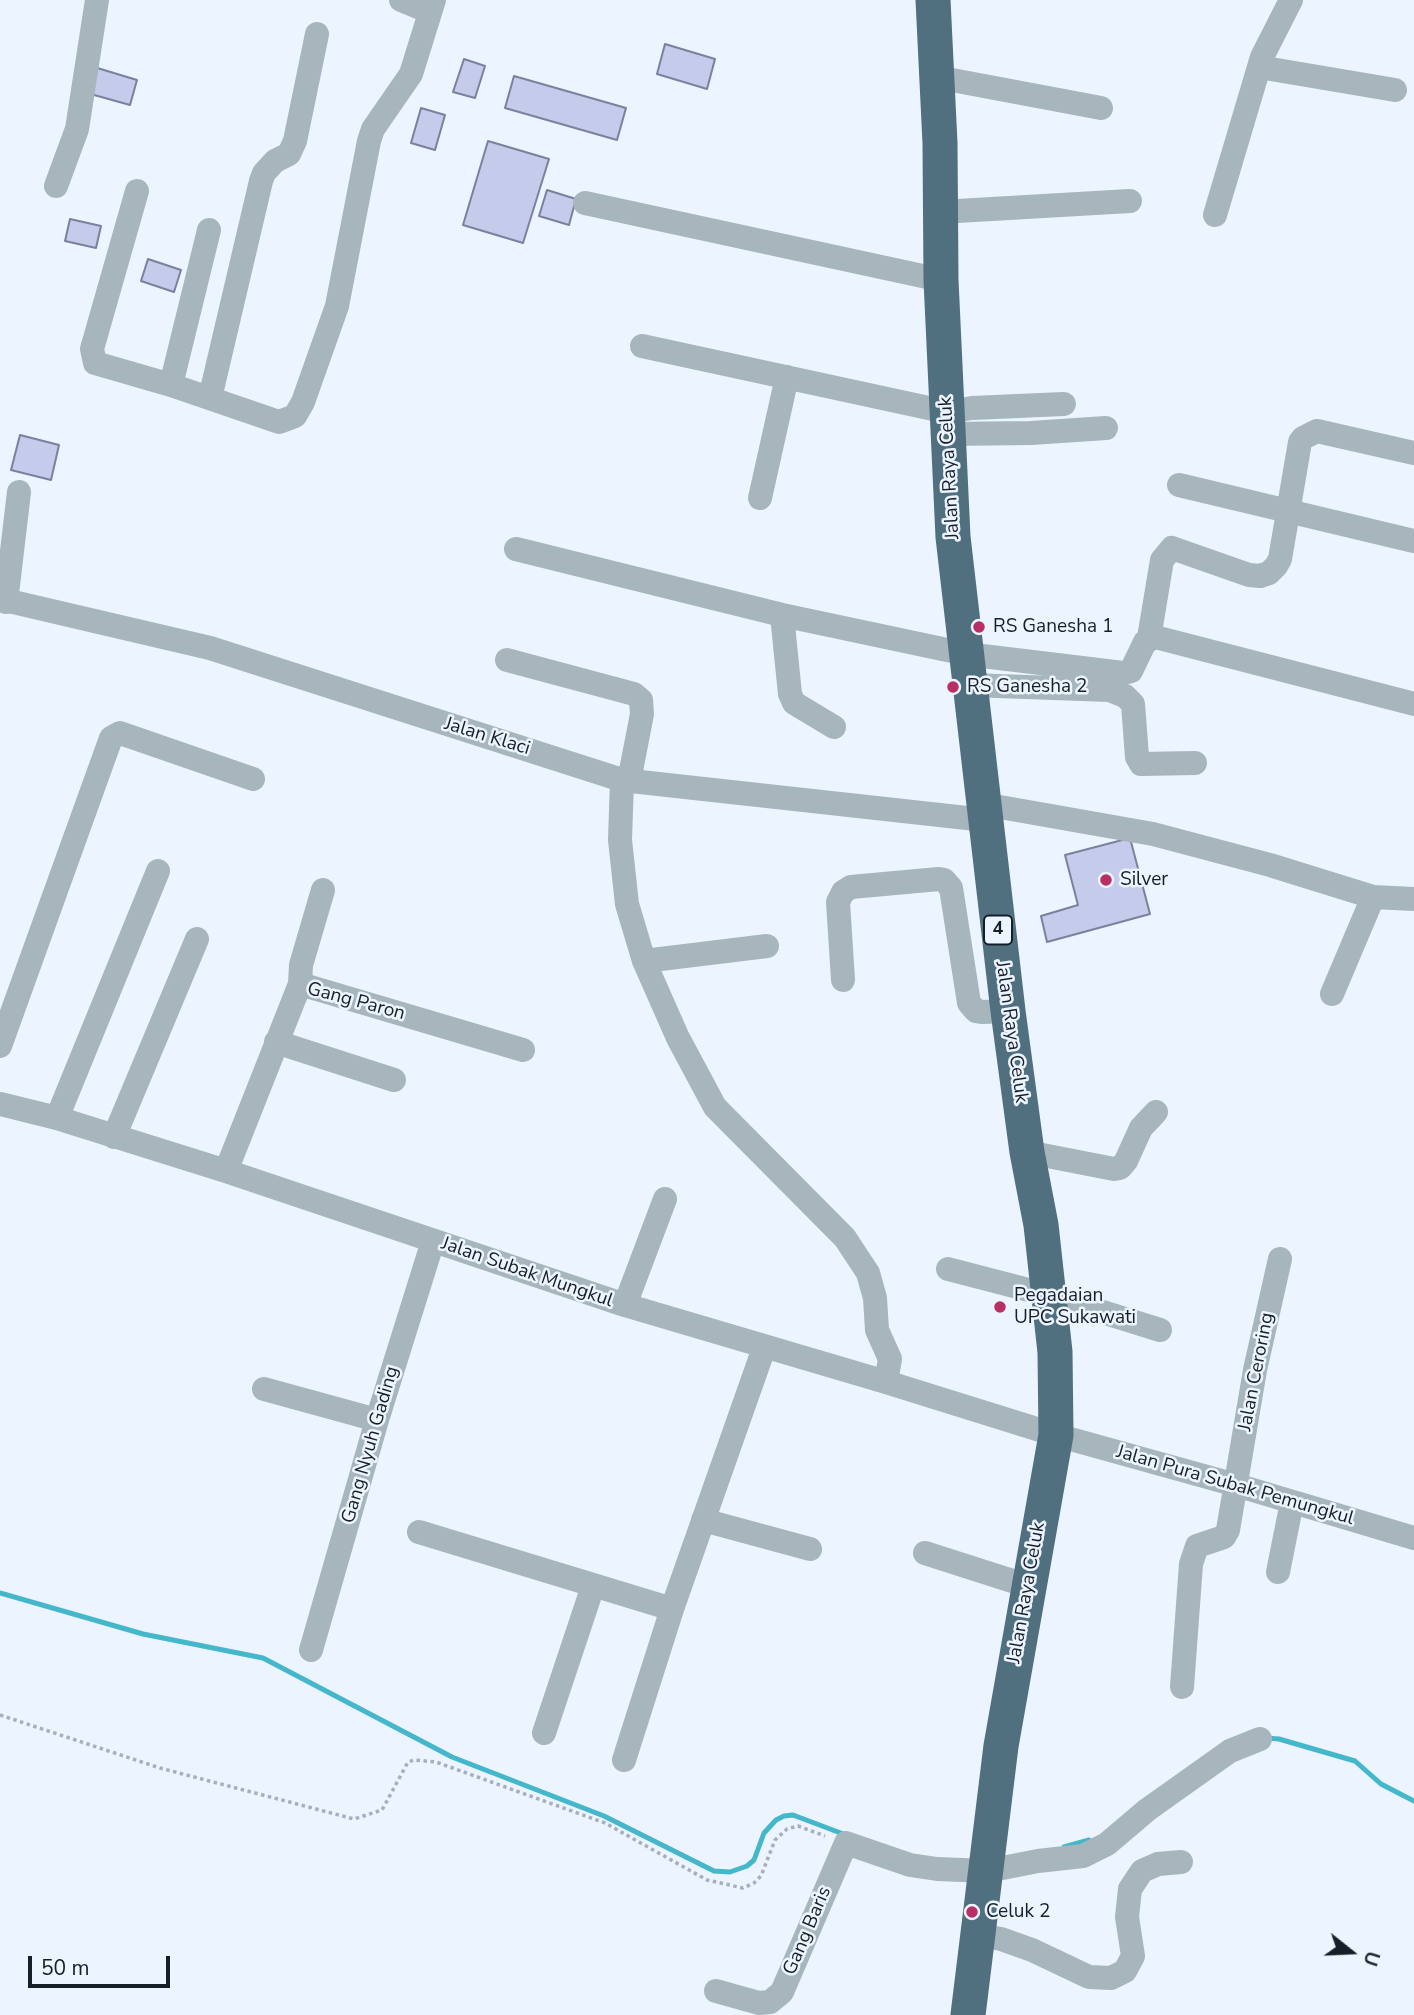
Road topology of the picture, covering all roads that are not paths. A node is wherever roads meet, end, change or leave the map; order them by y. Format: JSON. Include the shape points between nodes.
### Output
{"nodes":[{"id":1,"x":97,"y":0,"type":"edge"},
{"id":2,"x":401,"y":0,"type":"edge"},
{"id":3,"x":933,"y":0,"type":"edge"},
{"id":4,"x":1291,"y":0,"type":"edge"},
{"id":5,"x":432,"y":6,"type":"edge"},
{"id":6,"x":317,"y":34,"type":"dead end"},
{"id":7,"x":1259,"y":67,"type":"junction"},
{"id":8,"x":936,"y":77,"type":"junction"},
{"id":9,"x":1395,"y":90,"type":"dead end"},
{"id":10,"x":1101,"y":108,"type":"dead end"},
{"id":11,"x":56,"y":186,"type":"dead end"},
{"id":12,"x":137,"y":191,"type":"dead end"},
{"id":13,"x":1130,"y":201,"type":"dead end"},
{"id":14,"x":585,"y":203,"type":"dead end"},
{"id":15,"x":940,"y":212,"type":"junction"},
{"id":16,"x":1215,"y":215,"type":"dead end"},
{"id":17,"x":209,"y":230,"type":"dead end"},
{"id":18,"x":941,"y":280,"type":"junction"},
{"id":19,"x":642,"y":346,"type":"dead end"},
{"id":20,"x":787,"y":377,"type":"junction"},
{"id":21,"x":171,"y":385,"type":"junction"},
{"id":22,"x":210,"y":398,"type":"junction"},
{"id":23,"x":1064,"y":404,"type":"dead end"},
{"id":24,"x":947,"y":423,"type":"junction"},
{"id":25,"x":1106,"y":428,"type":"dead end"},
{"id":26,"x":1414,"y":453,"type":"edge"},
{"id":27,"x":1179,"y":485,"type":"dead end"},
{"id":28,"x":19,"y":492,"type":"dead end"},
{"id":29,"x":760,"y":498,"type":"dead end"},
{"id":30,"x":1290,"y":512,"type":"junction"},
{"id":31,"x":1414,"y":541,"type":"edge"},
{"id":32,"x":516,"y":549,"type":"dead end"},
{"id":33,"x":3,"y":601,"type":"edge"},
{"id":34,"x":782,"y":615,"type":"junction"},
{"id":35,"x":1149,"y":638,"type":"junction"},
{"id":36,"x":507,"y":660,"type":"dead end"},
{"id":37,"x":974,"y":676,"type":"junction"},
{"id":38,"x":1414,"y":704,"type":"edge"},
{"id":39,"x":834,"y":727,"type":"dead end"},
{"id":40,"x":1195,"y":763,"type":"dead end"},
{"id":41,"x":253,"y":779,"type":"dead end"},
{"id":42,"x":625,"y":780,"type":"junction"},
{"id":43,"x":984,"y":812,"type":"junction"},
{"id":44,"x":158,"y":871,"type":"dead end"},
{"id":45,"x":323,"y":890,"type":"dead end"},
{"id":46,"x":1373,"y":897,"type":"junction"},
{"id":47,"x":1414,"y":899,"type":"edge"},
{"id":48,"x":197,"y":939,"type":"dead end"},
{"id":49,"x":767,"y":946,"type":"dead end"},
{"id":50,"x":644,"y":961,"type":"junction"},
{"id":51,"x":843,"y":979,"type":"dead end"},
{"id":52,"x":300,"y":985,"type":"junction"},
{"id":53,"x":1332,"y":994,"type":"dead end"},
{"id":54,"x":1007,"y":1011,"type":"junction"},
{"id":55,"x":276,"y":1042,"type":"junction"},
{"id":56,"x":0,"y":1046,"type":"edge"},
{"id":57,"x":523,"y":1050,"type":"dead end"},
{"id":58,"x":394,"y":1080,"type":"dead end"},
{"id":59,"x":0,"y":1104,"type":"edge"},
{"id":60,"x":1156,"y":1112,"type":"dead end"},
{"id":61,"x":57,"y":1118,"type":"junction"},
{"id":62,"x":114,"y":1137,"type":"junction"},
{"id":63,"x":1027,"y":1152,"type":"junction"},
{"id":64,"x":226,"y":1171,"type":"junction"},
{"id":65,"x":665,"y":1199,"type":"dead end"},
{"id":66,"x":433,"y":1241,"type":"junction"},
{"id":67,"x":1280,"y":1259,"type":"dead end"},
{"id":68,"x":948,"y":1269,"type":"dead end"},
{"id":69,"x":1048,"y":1295,"type":"junction"},
{"id":70,"x":625,"y":1305,"type":"junction"},
{"id":71,"x":1160,"y":1330,"type":"dead end"},
{"id":72,"x":764,"y":1348,"type":"junction"},
{"id":73,"x":886,"y":1382,"type":"junction"},
{"id":74,"x":264,"y":1389,"type":"dead end"},
{"id":75,"x":377,"y":1420,"type":"junction"},
{"id":76,"x":1056,"y":1435,"type":"junction"},
{"id":77,"x":1236,"y":1485,"type":"junction"},
{"id":78,"x":1292,"y":1502,"type":"junction"},
{"id":79,"x":704,"y":1520,"type":"junction"},
{"id":80,"x":419,"y":1532,"type":"dead end"},
{"id":81,"x":1414,"y":1538,"type":"edge"},
{"id":82,"x":810,"y":1549,"type":"dead end"},
{"id":83,"x":925,"y":1553,"type":"dead end"},
{"id":84,"x":1278,"y":1572,"type":"dead end"},
{"id":85,"x":593,"y":1586,"type":"junction"},
{"id":86,"x":1028,"y":1586,"type":"junction"},
{"id":87,"x":672,"y":1609,"type":"junction"},
{"id":88,"x":312,"y":1650,"type":"dead end"},
{"id":89,"x":1182,"y":1686,"type":"dead end"},
{"id":90,"x":544,"y":1733,"type":"dead end"},
{"id":91,"x":1260,"y":1739,"type":"dead end"},
{"id":92,"x":624,"y":1760,"type":"dead end"},
{"id":93,"x":1181,"y":1862,"type":"dead end"},
{"id":94,"x":987,"y":1863,"type":"junction"},
{"id":95,"x":978,"y":1935,"type":"junction"},
{"id":96,"x":716,"y":1991,"type":"dead end"},
{"id":97,"x":968,"y":2011,"type":"edge"}],
"edges":[{"from":1,"to":11,"type":"street","via":[[82,107]]},
{"from":2,"to":5,"type":"street"},
{"from":3,"to":8,"type":"highway","name":"Jalan Raya Celuk","number":"4"},
{"from":4,"to":7,"type":"street"},
{"from":5,"to":22,"type":"street","via":[[411,74],[369,141],[337,306],[300,410],[279,422]]},
{"from":6,"to":22,"type":"street","via":[[296,141],[261,181]]},
{"from":7,"to":9,"type":"street"},
{"from":7,"to":16,"type":"street"},
{"from":8,"to":10,"type":"street"},
{"from":8,"to":15,"type":"highway","name":"Jalan Raya Celuk","number":"4"},
{"from":12,"to":21,"type":"street","via":[[92,358],[99,365]]},
{"from":13,"to":15,"type":"street"},
{"from":14,"to":18,"type":"street"},
{"from":15,"to":18,"type":"highway","name":"Jalan Raya Celuk","number":"4"},
{"from":17,"to":21,"type":"street"},
{"from":18,"to":24,"type":"highway","name":"Jalan Raya Celuk","number":"4"},
{"from":19,"to":20,"type":"street"},
{"from":20,"to":24,"type":"street"},
{"from":20,"to":29,"type":"street"},
{"from":21,"to":22,"type":"street"},
{"from":23,"to":24,"type":"street","via":[[972,408]]},
{"from":24,"to":25,"type":"street","via":[[1031,433]]},
{"from":24,"to":37,"type":"highway","name":"Jalan Raya Celuk","number":"4","via":[[953,537]]},
{"from":26,"to":30,"type":"street","via":[[1310,433],[1300,442]]},
{"from":27,"to":30,"type":"street"},
{"from":28,"to":33,"type":"street"},
{"from":30,"to":31,"type":"street"},
{"from":30,"to":35,"type":"street","via":[[1280,559],[1269,573],[1260,576],[1179,549],[1168,551],[1162,560]]},
{"from":32,"to":34,"type":"street"},
{"from":33,"to":42,"type":"street","name":"Jalan Klaci","via":[[210,648]]},
{"from":34,"to":37,"type":"street"},
{"from":34,"to":39,"type":"street","via":[[794,703]]},
{"from":35,"to":37,"type":"street","via":[[1134,668],[1123,673]]},
{"from":35,"to":38,"type":"street"},
{"from":36,"to":42,"type":"street","via":[[634,694],[641,700],[642,713]]},
{"from":37,"to":40,"type":"street","via":[[1120,693],[1133,704],[1141,764]]},
{"from":37,"to":43,"type":"highway","name":"Jalan Raya Celuk","number":"4"},
{"from":41,"to":56,"type":"street","via":[[120,733],[111,738]]},
{"from":42,"to":43,"type":"street","name":"Jalan Klaci"},
{"from":42,"to":50,"type":"street","via":[[620,840],[628,904]]},
{"from":43,"to":46,"type":"street","name":"Jalan Klaci","via":[[1153,834]]},
{"from":43,"to":54,"type":"highway","name":"Jalan Raya Celuk","number":"4"},
{"from":44,"to":61,"type":"street"},
{"from":45,"to":52,"type":"street","via":[[301,965]]},
{"from":46,"to":47,"type":"street","name":"Jalan Klaci"},
{"from":46,"to":53,"type":"street"},
{"from":48,"to":62,"type":"street"},
{"from":49,"to":50,"type":"street"},
{"from":50,"to":73,"type":"street","via":[[715,1107],[845,1238],[868,1273],[877,1330],[890,1359]]},
{"from":51,"to":54,"type":"street","via":[[838,902],[843,892],[850,887],[939,879],[951,888],[969,1003],[976,1011]]},
{"from":52,"to":55,"type":"street","name":"Gang Paron"},
{"from":52,"to":57,"type":"street","name":"Gang Paron"},
{"from":54,"to":63,"type":"highway","name":"Jalan Raya Celuk","number":"4"},
{"from":55,"to":58,"type":"street"},
{"from":55,"to":64,"type":"street","name":"Gang Paron"},
{"from":59,"to":61,"type":"street","name":"Jalan Subak Mungkul"},
{"from":60,"to":63,"type":"street","via":[[1141,1128],[1120,1168]]},
{"from":61,"to":62,"type":"street","name":"Jalan Subak Mungkul"},
{"from":62,"to":64,"type":"street","name":"Jalan Subak Mungkul"},
{"from":63,"to":69,"type":"highway","name":"Jalan Raya Celuk","number":"4"},
{"from":64,"to":66,"type":"street","name":"Jalan Subak Mungkul"},
{"from":65,"to":70,"type":"street"},
{"from":66,"to":70,"type":"street","name":"Jalan Subak Mungkul"},
{"from":66,"to":75,"type":"street","name":"Gang Nyuh Gading"},
{"from":67,"to":77,"type":"street","name":"Jalan Ceroring"},
{"from":68,"to":69,"type":"street"},
{"from":69,"to":71,"type":"street"},
{"from":69,"to":76,"type":"highway","name":"Jalan Raya Celuk","number":"4","via":[[1055,1352]]},
{"from":70,"to":72,"type":"street","name":"Jalan Subak Mungkul"},
{"from":72,"to":73,"type":"street","name":"Jalan Subak Mungkul"},
{"from":72,"to":79,"type":"street"},
{"from":73,"to":76,"type":"street","name":"Jalan Subak Mungkul"},
{"from":74,"to":75,"type":"street"},
{"from":75,"to":88,"type":"street","name":"Gang Nyuh Gading"},
{"from":76,"to":77,"type":"street","name":"Jalan Pura Subak Pemungkul"},
{"from":76,"to":86,"type":"highway","name":"Jalan Raya Celuk","number":"4"},
{"from":77,"to":78,"type":"street","name":"Jalan Pura Subak Pemungkul"},
{"from":77,"to":89,"type":"street","name":"Jalan Ceroring","via":[[1224,1537],[1197,1546],[1191,1563]]},
{"from":78,"to":81,"type":"street","name":"Jalan Pura Subak Pemungkul"},
{"from":78,"to":84,"type":"street"},
{"from":79,"to":82,"type":"street"},
{"from":79,"to":87,"type":"street"},
{"from":80,"to":85,"type":"street"},
{"from":83,"to":86,"type":"street"},
{"from":85,"to":87,"type":"street"},
{"from":85,"to":90,"type":"street"},
{"from":86,"to":94,"type":"highway","name":"Jalan Raya Celuk","number":"4"},
{"from":87,"to":92,"type":"street"},
{"from":91,"to":94,"type":"street","via":[[1230,1751],[1098,1850],[1083,1856]]},
{"from":93,"to":95,"type":"street","via":[[1142,1871],[1130,1889],[1127,1917],[1133,1956],[1125,1971],[1111,1978],[1088,1977],[1032,1950]]},
{"from":94,"to":95,"type":"highway","name":"Jalan Raya Celuk","number":"4"},
{"from":94,"to":96,"type":"street","name":"Gang Baris","via":[[937,1869],[910,1865],[846,1843],[782,1992],[770,2002],[759,2003]]},
{"from":95,"to":97,"type":"highway","name":"Jalan Raya Celuk","number":"4"}]}
